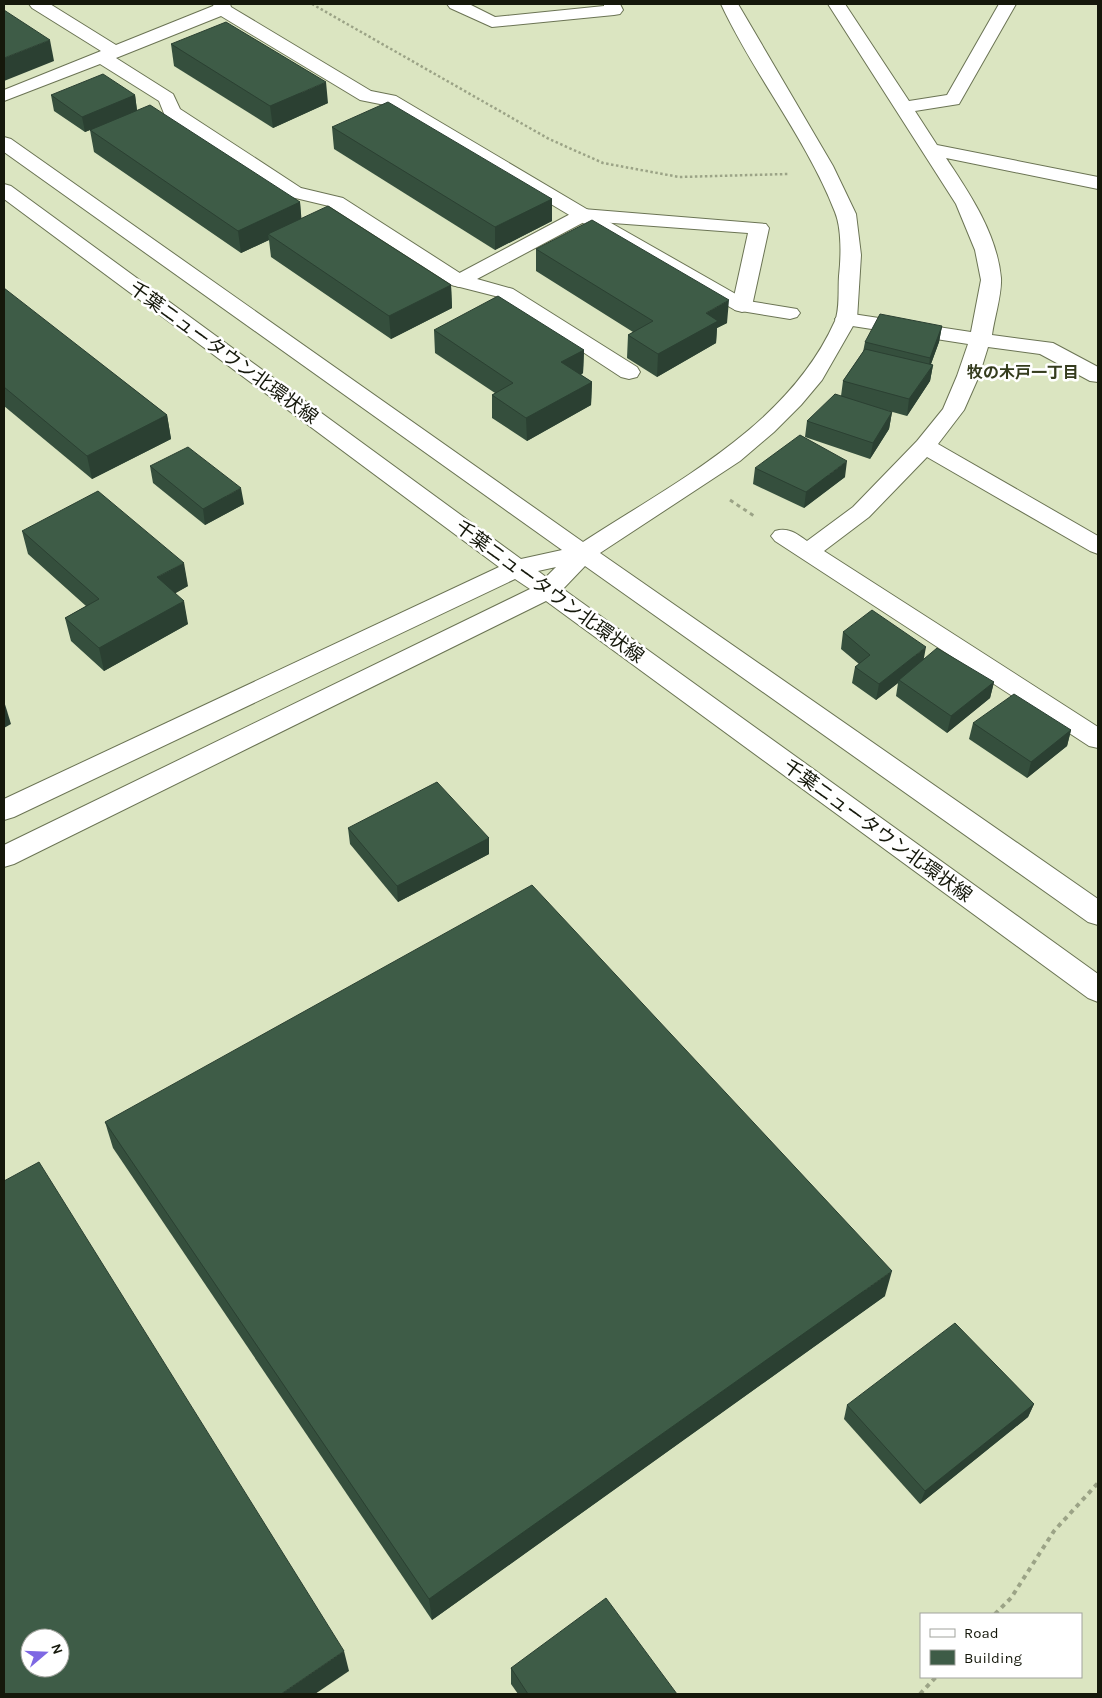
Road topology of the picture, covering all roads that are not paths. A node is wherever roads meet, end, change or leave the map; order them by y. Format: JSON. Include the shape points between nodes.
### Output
{"nodes":[{"id":1,"x":38,"y":4,"type":"edge"},
{"id":2,"x":456,"y":4,"type":"edge"},
{"id":3,"x":612,"y":4,"type":"edge"},
{"id":4,"x":729,"y":4,"type":"edge"},
{"id":5,"x":837,"y":4,"type":"edge"},
{"id":6,"x":1006,"y":4,"type":"edge"},
{"id":7,"x":222,"y":6,"type":"edge"},
{"id":8,"x":108,"y":54,"type":"junction"},
{"id":9,"x":4,"y":96,"type":"edge"},
{"id":10,"x":903,"y":107,"type":"junction"},
{"id":11,"x":4,"y":143,"type":"edge"},
{"id":12,"x":930,"y":149,"type":"junction"},
{"id":13,"x":1098,"y":183,"type":"edge"},
{"id":14,"x":4,"y":190,"type":"edge"},
{"id":15,"x":582,"y":215,"type":"junction"},
{"id":16,"x":459,"y":281,"type":"junction"},
{"id":17,"x":742,"y":306,"type":"junction"},
{"id":18,"x":790,"y":313,"type":"dead end"},
{"id":19,"x":846,"y":319,"type":"junction"},
{"id":20,"x":980,"y":340,"type":"junction"},
{"id":21,"x":629,"y":372,"type":"dead end"},
{"id":22,"x":1098,"y":376,"type":"edge"},
{"id":23,"x":926,"y":446,"type":"junction"},
{"id":24,"x":784,"y":536,"type":"dead end"},
{"id":25,"x":1098,"y":546,"type":"edge"},
{"id":26,"x":809,"y":551,"type":"junction"},
{"id":27,"x":583,"y":552,"type":"junction"},
{"id":28,"x":517,"y":568,"type":"junction"},
{"id":29,"x":548,"y":590,"type":"junction"},
{"id":30,"x":1098,"y":740,"type":"edge"},
{"id":31,"x":4,"y":810,"type":"edge"},
{"id":32,"x":4,"y":857,"type":"edge"},
{"id":33,"x":1098,"y":914,"type":"edge"},
{"id":34,"x":1098,"y":990,"type":"edge"}],
"edges":[{"from":1,"to":8,"type":"street"},
{"from":2,"to":3,"type":"street","via":[[492,22],[614,10]]},
{"from":4,"to":19,"type":"street","via":[[823,166],[846,214],[851,255]]},
{"from":5,"to":10,"type":"street"},
{"from":6,"to":10,"type":"street","via":[[952,100]]},
{"from":7,"to":8,"type":"street"},
{"from":7,"to":15,"type":"street","via":[[366,96],[390,100]]},
{"from":8,"to":9,"type":"street"},
{"from":8,"to":16,"type":"street","via":[[167,98],[172,112],[294,192],[336,202]]},
{"from":10,"to":12,"type":"street"},
{"from":11,"to":27,"type":"street"},
{"from":12,"to":13,"type":"street"},
{"from":12,"to":20,"type":"street","via":[[966,204],[985,250],[991,280]]},
{"from":14,"to":28,"type":"street","name":"千葉ニュータウン北環状線"},
{"from":15,"to":16,"type":"street"},
{"from":15,"to":17,"type":"street"},
{"from":15,"to":17,"type":"street","via":[[759,228]]},
{"from":16,"to":21,"type":"street","via":[[506,293]]},
{"from":17,"to":18,"type":"street"},
{"from":19,"to":20,"type":"street"},
{"from":19,"to":27,"type":"street","via":[[814,375],[766,427],[732,456]]},
{"from":20,"to":22,"type":"street","via":[[1045,348]]},
{"from":20,"to":23,"type":"street","via":[[953,410]]},
{"from":23,"to":25,"type":"street"},
{"from":23,"to":26,"type":"street","via":[[861,512]]},
{"from":24,"to":26,"type":"street"},
{"from":26,"to":30,"type":"street"},
{"from":27,"to":28,"type":"street"},
{"from":27,"to":29,"type":"street"},
{"from":27,"to":33,"type":"street"},
{"from":28,"to":29,"type":"street","name":"千葉ニュータウン北環状線"},
{"from":28,"to":31,"type":"street"},
{"from":29,"to":32,"type":"street"},
{"from":29,"to":34,"type":"street","name":"千葉ニュータウン北環状線"}]}
